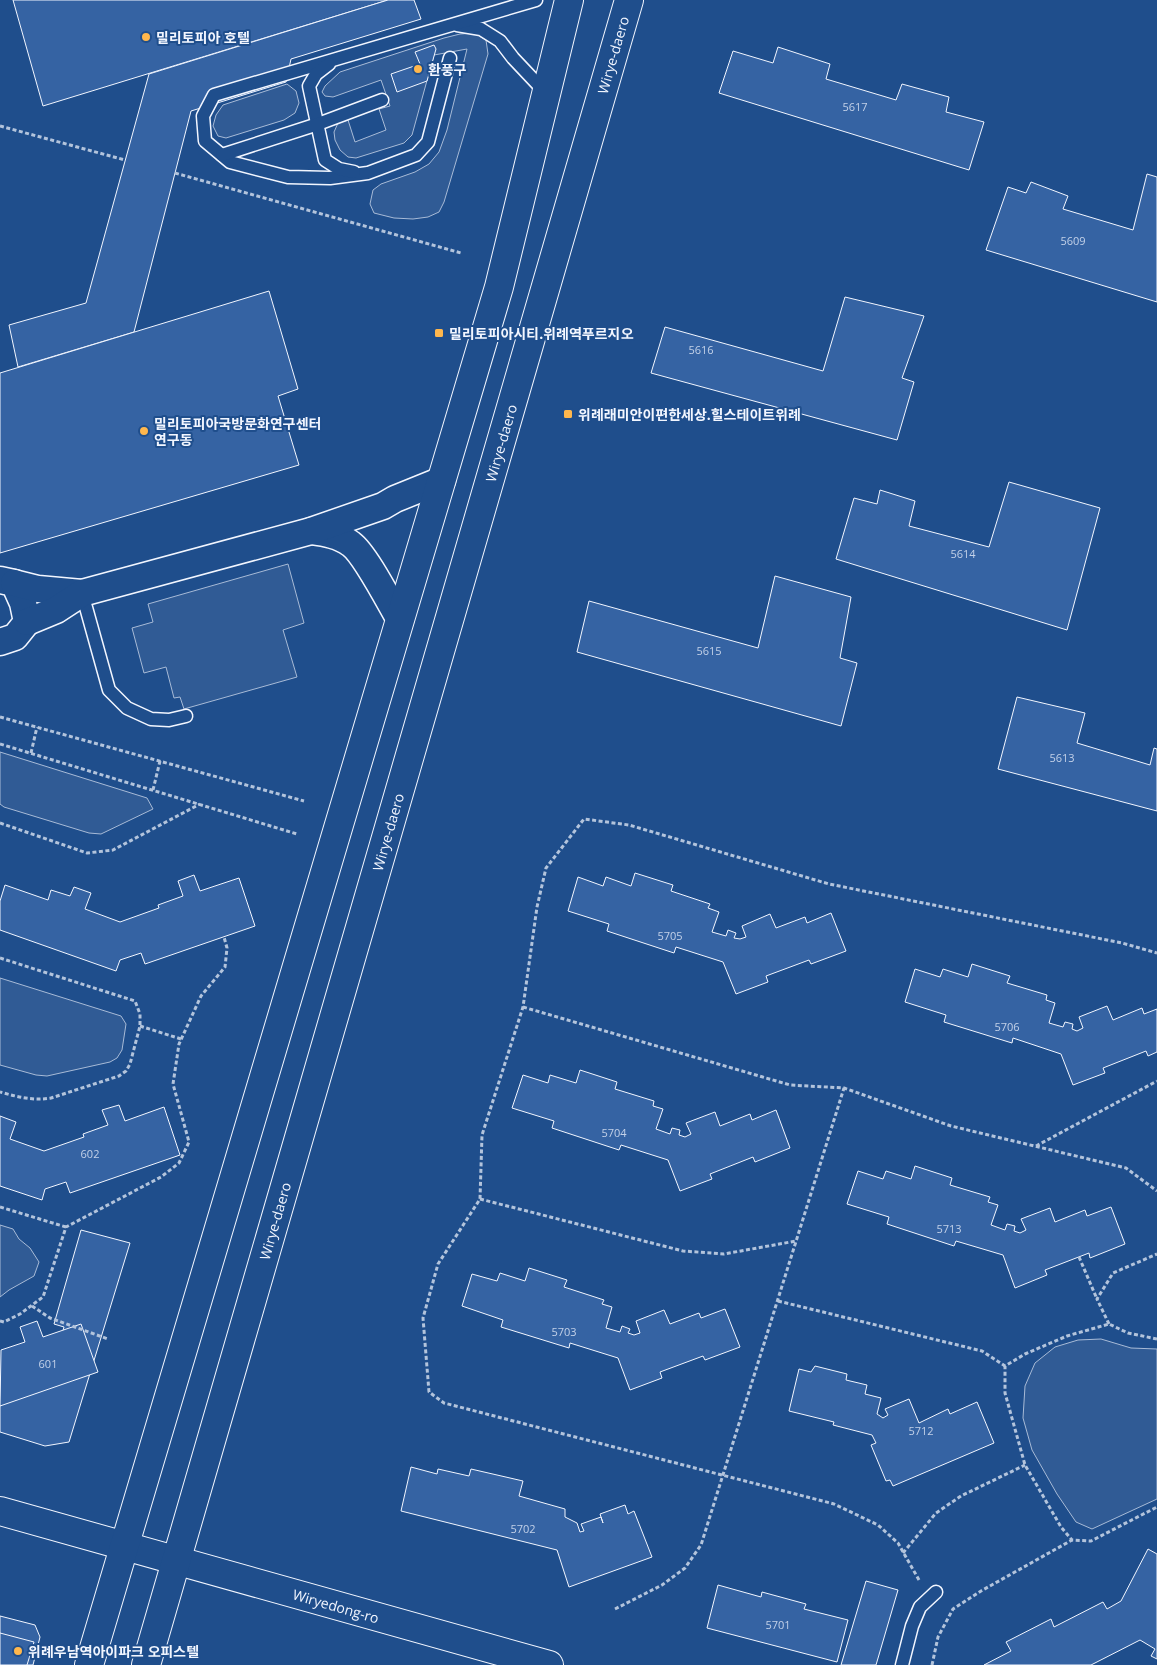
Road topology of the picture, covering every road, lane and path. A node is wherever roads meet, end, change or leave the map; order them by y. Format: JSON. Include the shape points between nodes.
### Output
{"nodes":[{"id":1,"x":536,"y":0,"type":"edge"},
{"id":2,"x":569,"y":0,"type":"edge"},
{"id":3,"x":629,"y":0,"type":"edge"},
{"id":4,"x":454,"y":24,"type":"junction"},
{"id":5,"x":450,"y":58,"type":"dead end"},
{"id":6,"x":335,"y":59,"type":"junction"},
{"id":7,"x":547,"y":94,"type":"junction"},
{"id":8,"x":382,"y":100,"type":"dead end"},
{"id":9,"x":318,"y":124,"type":"junction"},
{"id":10,"x":0,"y":126,"type":"edge"},
{"id":11,"x":222,"y":155,"type":"junction"},
{"id":12,"x":125,"y":160,"type":"dead end"},
{"id":13,"x":326,"y":160,"type":"junction"},
{"id":14,"x":175,"y":173,"type":"dead end"},
{"id":15,"x":368,"y":173,"type":"junction"},
{"id":16,"x":288,"y":177,"type":"junction"},
{"id":17,"x":461,"y":253,"type":"dead end"},
{"id":18,"x":442,"y":480,"type":"junction"},
{"id":19,"x":310,"y":531,"type":"junction"},
{"id":20,"x":7,"y":582,"type":"edge"},
{"id":21,"x":82,"y":593,"type":"junction"},
{"id":22,"x":400,"y":620,"type":"junction"},
{"id":23,"x":27,"y":622,"type":"junction"},
{"id":24,"x":0,"y":642,"type":"edge"},
{"id":25,"x":186,"y":716,"type":"dead end"},
{"id":26,"x":0,"y":717,"type":"edge"},
{"id":27,"x":38,"y":727,"type":"junction"},
{"id":28,"x":0,"y":744,"type":"edge"},
{"id":29,"x":31,"y":753,"type":"junction"},
{"id":30,"x":160,"y":761,"type":"junction"},
{"id":31,"x":153,"y":790,"type":"junction"},
{"id":32,"x":304,"y":801,"type":"dead end"},
{"id":33,"x":200,"y":804,"type":"junction"},
{"id":34,"x":0,"y":823,"type":"edge"},
{"id":35,"x":297,"y":834,"type":"dead end"},
{"id":36,"x":224,"y":936,"type":"dead end"},
{"id":37,"x":1157,"y":953,"type":"edge"},
{"id":38,"x":0,"y":958,"type":"edge"},
{"id":39,"x":523,"y":1007,"type":"junction"},
{"id":40,"x":140,"y":1026,"type":"junction"},
{"id":41,"x":181,"y":1039,"type":"junction"},
{"id":42,"x":1157,"y":1081,"type":"edge"},
{"id":43,"x":844,"y":1088,"type":"junction"},
{"id":44,"x":0,"y":1092,"type":"edge"},
{"id":45,"x":1035,"y":1146,"type":"junction"},
{"id":46,"x":1157,"y":1192,"type":"edge"},
{"id":47,"x":480,"y":1199,"type":"junction"},
{"id":48,"x":0,"y":1207,"type":"edge"},
{"id":49,"x":66,"y":1227,"type":"junction"},
{"id":50,"x":796,"y":1241,"type":"junction"},
{"id":51,"x":1157,"y":1254,"type":"edge"},
{"id":52,"x":1079,"y":1257,"type":"dead end"},
{"id":53,"x":1097,"y":1299,"type":"junction"},
{"id":54,"x":778,"y":1301,"type":"junction"},
{"id":55,"x":32,"y":1306,"type":"junction"},
{"id":56,"x":0,"y":1321,"type":"edge"},
{"id":57,"x":1109,"y":1324,"type":"junction"},
{"id":58,"x":108,"y":1339,"type":"dead end"},
{"id":59,"x":1157,"y":1339,"type":"edge"},
{"id":60,"x":1005,"y":1366,"type":"junction"},
{"id":61,"x":1025,"y":1465,"type":"junction"},
{"id":62,"x":723,"y":1474,"type":"junction"},
{"id":63,"x":1157,"y":1507,"type":"edge"},
{"id":64,"x":0,"y":1512,"type":"edge"},
{"id":65,"x":1072,"y":1540,"type":"junction"},
{"id":66,"x":123,"y":1545,"type":"junction"},
{"id":67,"x":903,"y":1553,"type":"junction"},
{"id":68,"x":176,"y":1562,"type":"junction"},
{"id":69,"x":933,"y":1595,"type":"joint"},
{"id":70,"x":615,"y":1608,"type":"dead end"},
{"id":71,"x":89,"y":1665,"type":"edge"},
{"id":72,"x":146,"y":1665,"type":"edge"},
{"id":73,"x":549,"y":1665,"type":"edge"},
{"id":74,"x":902,"y":1665,"type":"edge"},
{"id":75,"x":932,"y":1665,"type":"edge"}],
"edges":[{"from":1,"to":4,"type":"lane"},
{"from":2,"to":7,"type":"main road"},
{"from":3,"to":68,"type":"main road","name":"Wirye-daero"},
{"from":4,"to":6,"type":"lane"},
{"from":4,"to":7,"type":"lane","via":[[481,29],[500,41]]},
{"from":5,"to":15,"type":"lane","via":[[428,142],[416,155]]},
{"from":6,"to":9,"type":"lane","via":[[316,74],[309,86]]},
{"from":6,"to":11,"type":"lane","via":[[214,95],[203,116],[205,141]]},
{"from":7,"to":18,"type":"main road","via":[[500,287]]},
{"from":8,"to":9,"type":"lane"},
{"from":9,"to":11,"type":"lane"},
{"from":9,"to":13,"type":"lane"},
{"from":10,"to":12,"type":"path"},
{"from":11,"to":16,"type":"lane","via":[[230,162]]},
{"from":13,"to":15,"type":"lane","via":[[338,169]]},
{"from":13,"to":16,"type":"lane","via":[[308,173]]},
{"from":14,"to":17,"type":"path"},
{"from":15,"to":16,"type":"lane","via":[[330,178]]},
{"from":18,"to":19,"type":"street","via":[[383,506]]},
{"from":18,"to":22,"type":"main road"},
{"from":19,"to":21,"type":"street"},
{"from":19,"to":22,"type":"street","via":[[336,536],[353,545]]},
{"from":20,"to":21,"type":"street"},
{"from":20,"to":23,"type":"street","via":[[23,603]]},
{"from":21,"to":23,"type":"street","via":[[56,610]]},
{"from":21,"to":25,"type":"lane","via":[[109,690],[127,708],[150,719],[169,720]]},
{"from":22,"to":66,"type":"main road"},
{"from":23,"to":24,"type":"street","via":[[15,637]]},
{"from":26,"to":27,"type":"path"},
{"from":27,"to":29,"type":"path"},
{"from":27,"to":30,"type":"path"},
{"from":28,"to":29,"type":"path"},
{"from":29,"to":31,"type":"path"},
{"from":30,"to":31,"type":"path"},
{"from":30,"to":32,"type":"path"},
{"from":31,"to":33,"type":"path"},
{"from":33,"to":34,"type":"path","via":[[113,850],[87,853]]},
{"from":33,"to":35,"type":"path"},
{"from":36,"to":41,"type":"path","via":[[226,967],[201,996]]},
{"from":37,"to":39,"type":"path","via":[[1122,943],[829,884],[629,825],[584,819],[546,868],[537,907]]},
{"from":38,"to":40,"type":"path","via":[[135,1001]]},
{"from":39,"to":43,"type":"path","via":[[790,1085]]},
{"from":39,"to":47,"type":"path","via":[[482,1135]]},
{"from":40,"to":41,"type":"path"},
{"from":40,"to":44,"type":"path","via":[[130,1064],[119,1076],[41,1100]]},
{"from":41,"to":49,"type":"path","via":[[173,1084],[189,1142],[179,1163]]},
{"from":42,"to":45,"type":"path"},
{"from":43,"to":45,"type":"path","via":[[951,1126]]},
{"from":43,"to":50,"type":"path"},
{"from":45,"to":46,"type":"path","via":[[1126,1168]]},
{"from":47,"to":50,"type":"path","via":[[683,1251],[724,1254]]},
{"from":47,"to":62,"type":"path","via":[[438,1264],[423,1318],[429,1392],[444,1404]]},
{"from":48,"to":49,"type":"path"},
{"from":49,"to":55,"type":"path","via":[[43,1298]]},
{"from":50,"to":54,"type":"path"},
{"from":51,"to":53,"type":"path","via":[[1113,1273]]},
{"from":52,"to":53,"type":"path"},
{"from":53,"to":57,"type":"path"},
{"from":54,"to":60,"type":"path","via":[[982,1351]]},
{"from":54,"to":62,"type":"path"},
{"from":55,"to":56,"type":"path","via":[[4,1322]]},
{"from":55,"to":58,"type":"path","via":[[50,1318]]},
{"from":57,"to":59,"type":"path","via":[[1128,1333]]},
{"from":57,"to":60,"type":"path","via":[[1067,1336]]},
{"from":60,"to":61,"type":"path","via":[[1005,1393]]},
{"from":61,"to":65,"type":"path"},
{"from":61,"to":67,"type":"path","via":[[961,1496],[936,1513]]},
{"from":62,"to":67,"type":"path","via":[[834,1504],[878,1525],[898,1543]]},
{"from":62,"to":70,"type":"path","via":[[701,1545],[685,1568],[662,1585]]},
{"from":63,"to":65,"type":"path","via":[[1091,1541]]},
{"from":64,"to":66,"type":"main road","name":"Wiryedong-ro"},
{"from":65,"to":75,"type":"path","via":[[953,1609],[938,1637]]},
{"from":66,"to":68,"type":"main road","name":"Wiryedong-ro"},
{"from":66,"to":71,"type":"main road"},
{"from":67,"to":69,"type":"path"},
{"from":68,"to":72,"type":"main road","name":"Wirye-daero"},
{"from":68,"to":73,"type":"main road","name":"Wiryedong-ro"},
{"from":69,"to":74,"type":"lane","via":[[920,1608],[912,1626]]}]}
